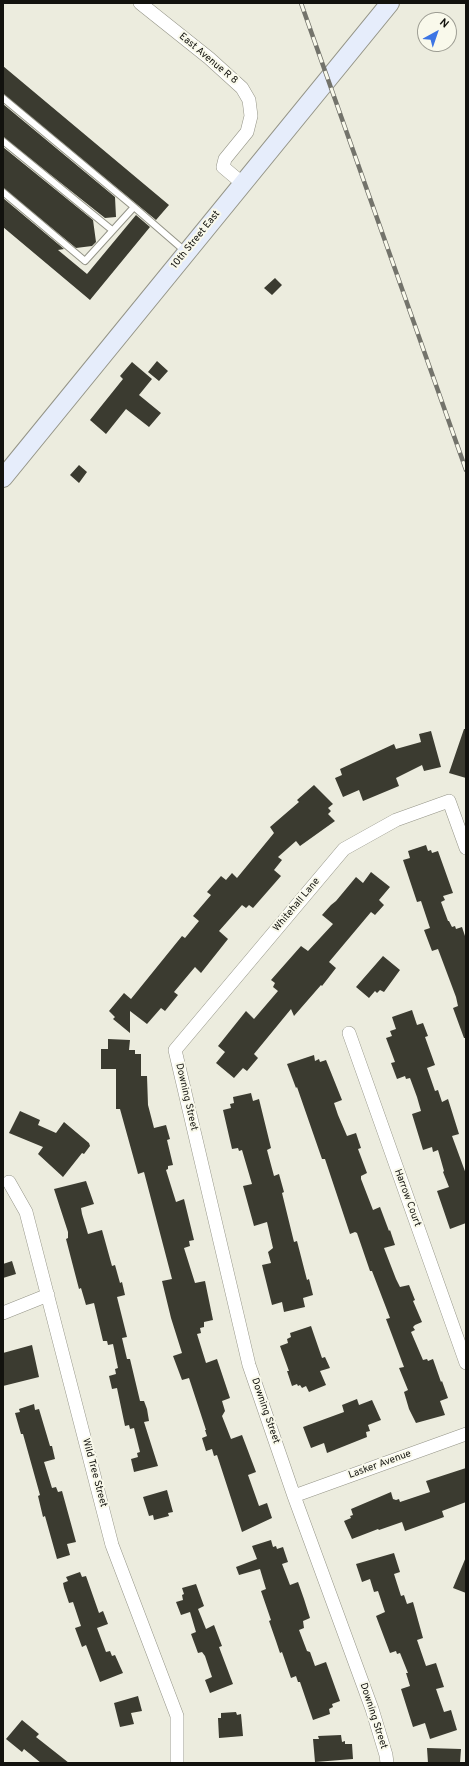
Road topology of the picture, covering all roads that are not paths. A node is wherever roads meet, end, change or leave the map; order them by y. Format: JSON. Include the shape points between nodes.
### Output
{"nodes":[{"id":1,"x":140,"y":3,"type":"edge"},
{"id":2,"x":390,"y":3,"type":"edge"},
{"id":3,"x":3,"y":98,"type":"edge"},
{"id":4,"x":3,"y":141,"type":"edge"},
{"id":5,"x":242,"y":184,"type":"junction"},
{"id":6,"x":3,"y":192,"type":"edge"},
{"id":7,"x":134,"y":207,"type":"junction"},
{"id":8,"x":112,"y":230,"type":"junction"},
{"id":9,"x":186,"y":252,"type":"junction"},
{"id":10,"x":3,"y":478,"type":"edge"},
{"id":11,"x":466,"y":848,"type":"edge"},
{"id":12,"x":349,"y":1033,"type":"dead end"},
{"id":13,"x":175,"y":1050,"type":"joint"},
{"id":14,"x":9,"y":1182,"type":"dead end"},
{"id":15,"x":48,"y":1295,"type":"junction"},
{"id":16,"x":3,"y":1313,"type":"edge"},
{"id":17,"x":466,"y":1363,"type":"edge"},
{"id":18,"x":466,"y":1434,"type":"edge"},
{"id":19,"x":294,"y":1496,"type":"junction"},
{"id":20,"x":177,"y":1763,"type":"edge"},
{"id":21,"x":386,"y":1763,"type":"edge"}],
"edges":[{"from":1,"to":5,"type":"street","name":"East Avenue R 8","via":[[209,58],[242,88],[249,100],[251,116],[247,132],[225,159],[223,167]]},
{"from":2,"to":5,"type":"main road","name":"10th Street East"},
{"from":3,"to":7,"type":"lane"},
{"from":4,"to":8,"type":"lane"},
{"from":5,"to":9,"type":"main road","name":"10th Street East"},
{"from":6,"to":8,"type":"lane","via":[[85,260]]},
{"from":7,"to":8,"type":"lane"},
{"from":7,"to":9,"type":"lane"},
{"from":9,"to":10,"type":"main road","name":"10th Street East"},
{"from":11,"to":13,"type":"street","name":"Whitehall Lane","via":[[449,801],[396,820],[344,849]]},
{"from":12,"to":17,"type":"street","name":"Harrow Court"},
{"from":13,"to":19,"type":"street","name":"Downing Street","via":[[249,1365]]},
{"from":14,"to":15,"type":"street","name":"Wild Tree Street","via":[[26,1212]]},
{"from":15,"to":16,"type":"street"},
{"from":15,"to":20,"type":"street","name":"Wild Tree Street","via":[[112,1545],[177,1716]]},
{"from":18,"to":19,"type":"street","name":"Lasker Avenue"},
{"from":19,"to":21,"type":"street","name":"Downing Street","via":[[372,1709],[386,1755]]}]}
